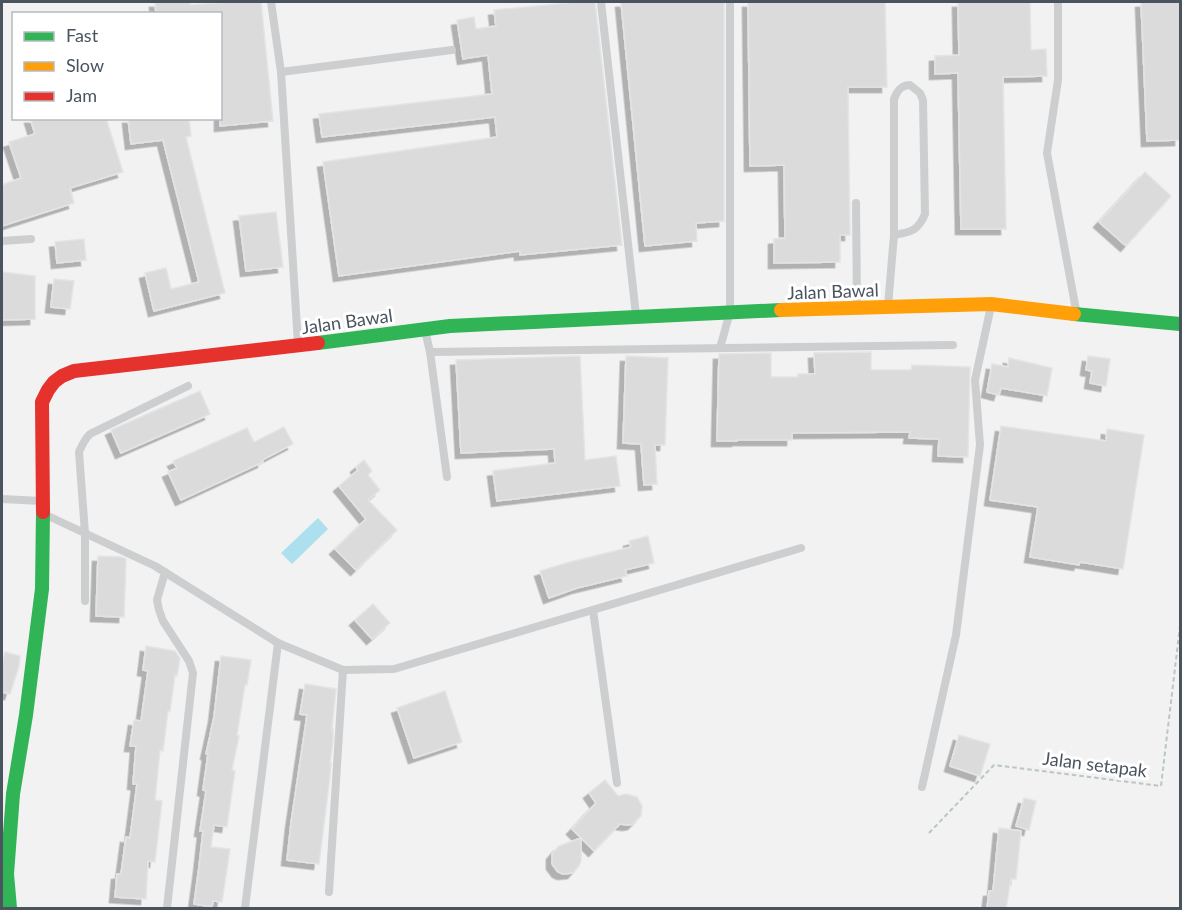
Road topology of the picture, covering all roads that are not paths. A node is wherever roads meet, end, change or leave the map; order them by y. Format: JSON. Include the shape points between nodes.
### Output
{"nodes":[{"id":1,"x":271,"y":2,"type":"edge"},
{"id":2,"x":601,"y":2,"type":"edge"},
{"id":3,"x":730,"y":2,"type":"edge"},
{"id":4,"x":1058,"y":2,"type":"edge"},
{"id":5,"x":452,"y":50,"type":"dead end"},
{"id":6,"x":281,"y":72,"type":"junction"},
{"id":7,"x":856,"y":203,"type":"dead end"},
{"id":8,"x":894,"y":235,"type":"junction"},
{"id":9,"x":31,"y":239,"type":"dead end"},
{"id":10,"x":2,"y":241,"type":"edge"},
{"id":11,"x":991,"y":304,"type":"junction"},
{"id":12,"x":857,"y":307,"type":"junction"},
{"id":13,"x":888,"y":307,"type":"junction"},
{"id":14,"x":730,"y":312,"type":"junction"},
{"id":15,"x":1077,"y":314,"type":"junction"},
{"id":16,"x":636,"y":316,"type":"junction"},
{"id":17,"x":1180,"y":324,"type":"edge"},
{"id":18,"x":424,"y":329,"type":"junction"},
{"id":19,"x":953,"y":345,"type":"dead end"},
{"id":20,"x":298,"y":346,"type":"junction"},
{"id":21,"x":720,"y":348,"type":"junction"},
{"id":22,"x":430,"y":352,"type":"junction"},
{"id":23,"x":188,"y":386,"type":"dead end"},
{"id":24,"x":447,"y":477,"type":"dead end"},
{"id":25,"x":2,"y":499,"type":"edge"},
{"id":26,"x":43,"y":507,"type":"junction"},
{"id":27,"x":85,"y":533,"type":"junction"},
{"id":28,"x":801,"y":548,"type":"dead end"},
{"id":29,"x":165,"y":572,"type":"junction"},
{"id":30,"x":85,"y":601,"type":"dead end"},
{"id":31,"x":593,"y":610,"type":"junction"},
{"id":32,"x":278,"y":643,"type":"junction"},
{"id":33,"x":343,"y":670,"type":"junction"},
{"id":34,"x":617,"y":783,"type":"dead end"},
{"id":35,"x":922,"y":787,"type":"dead end"},
{"id":36,"x":329,"y":892,"type":"dead end"},
{"id":37,"x":10,"y":909,"type":"edge"},
{"id":38,"x":167,"y":909,"type":"edge"},
{"id":39,"x":245,"y":909,"type":"edge"}],
"edges":[{"from":1,"to":6,"type":"lane"},
{"from":2,"to":16,"type":"lane"},
{"from":3,"to":14,"type":"lane"},
{"from":4,"to":15,"type":"lane","via":[[1058,80],[1047,153]]},
{"from":5,"to":6,"type":"lane"},
{"from":6,"to":20,"type":"lane"},
{"from":7,"to":12,"type":"lane"},
{"from":8,"to":8,"type":"lane","via":[[894,99],[900,88],[910,85],[923,100],[925,214],[910,232]]},
{"from":8,"to":13,"type":"lane"},
{"from":9,"to":10,"type":"lane"},
{"from":11,"to":13,"type":"street","name":"Jalan Bawal"},
{"from":11,"to":15,"type":"street","name":"Jalan Bawal"},
{"from":11,"to":35,"type":"lane","via":[[975,380],[980,445],[956,635]]},
{"from":12,"to":13,"type":"street","name":"Jalan Bawal"},
{"from":12,"to":14,"type":"street","name":"Jalan Bawal"},
{"from":14,"to":16,"type":"street","name":"Jalan Bawal"},
{"from":14,"to":21,"type":"lane"},
{"from":15,"to":17,"type":"street","name":"Jalan Bawal"},
{"from":16,"to":18,"type":"street","name":"Jalan Bawal"},
{"from":18,"to":20,"type":"street","name":"Jalan Bawal"},
{"from":18,"to":22,"type":"lane"},
{"from":19,"to":21,"type":"lane"},
{"from":20,"to":26,"type":"street","name":"Jalan Bawal","via":[[74,371],[59,376],[48,387],[42,402]]},
{"from":21,"to":22,"type":"lane"},
{"from":22,"to":24,"type":"lane"},
{"from":23,"to":27,"type":"lane","via":[[84,440],[80,452]]},
{"from":25,"to":26,"type":"lane"},
{"from":26,"to":27,"type":"lane"},
{"from":26,"to":37,"type":"street","name":"Jalan Bawal","via":[[42,589],[12,806],[7,874]]},
{"from":27,"to":29,"type":"lane"},
{"from":27,"to":30,"type":"lane"},
{"from":28,"to":31,"type":"lane"},
{"from":29,"to":32,"type":"lane"},
{"from":29,"to":38,"type":"lane","via":[[157,600],[162,621],[193,673]]},
{"from":31,"to":33,"type":"lane","via":[[394,669]]},
{"from":31,"to":34,"type":"lane"},
{"from":32,"to":33,"type":"lane"},
{"from":32,"to":39,"type":"lane"},
{"from":33,"to":36,"type":"lane"}]}
